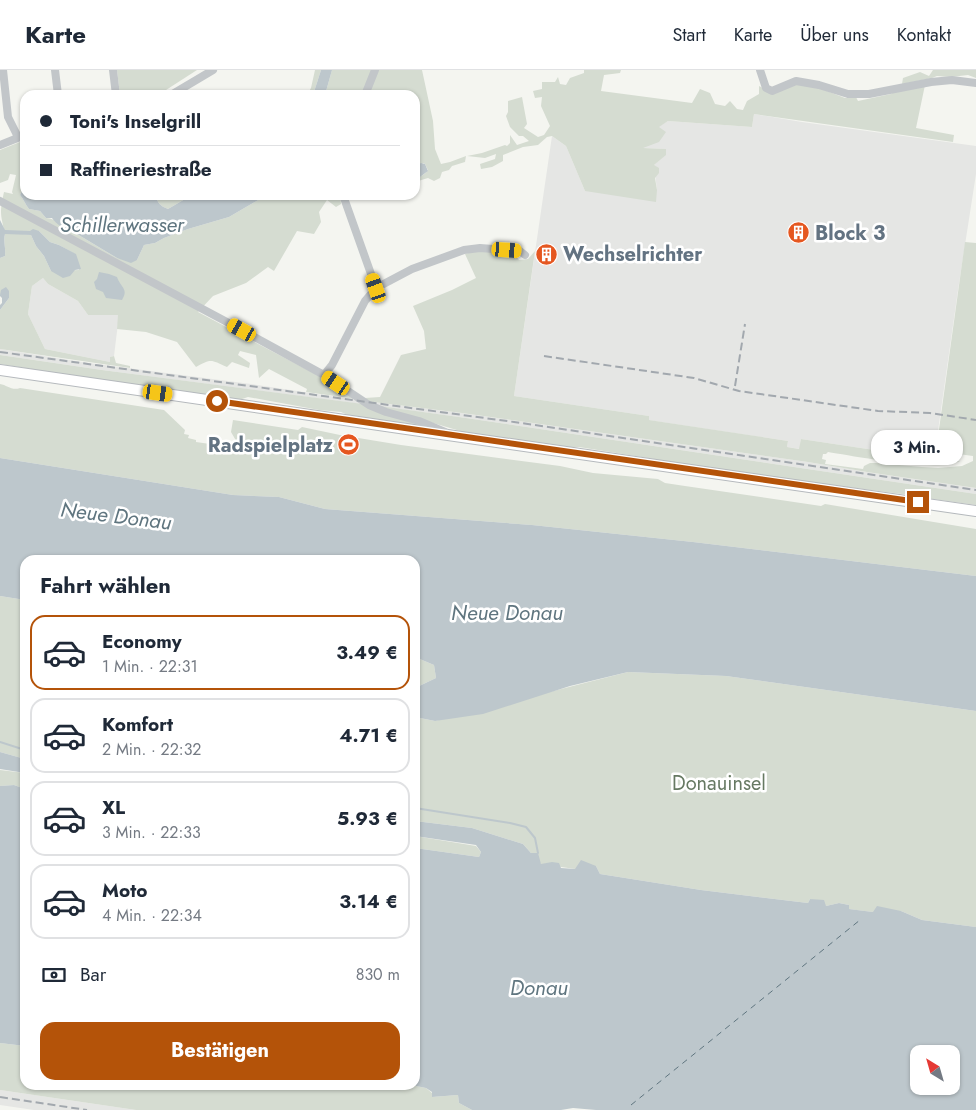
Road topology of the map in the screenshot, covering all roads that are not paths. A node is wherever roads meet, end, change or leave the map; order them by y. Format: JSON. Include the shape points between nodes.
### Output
{"nodes":[{"id":1,"x":3,"y":70,"type":"edge"},
{"id":2,"x":55,"y":70,"type":"edge"},
{"id":3,"x":113,"y":70,"type":"edge"},
{"id":4,"x":375,"y":70,"type":"edge"},
{"id":5,"x":760,"y":70,"type":"edge"},
{"id":6,"x":211,"y":71,"type":"edge"},
{"id":7,"x":976,"y":83,"type":"edge"},
{"id":8,"x":57,"y":90,"type":"edge"},
{"id":9,"x":115,"y":90,"type":"edge"},
{"id":10,"x":179,"y":90,"type":"edge"},
{"id":11,"x":367,"y":90,"type":"edge"},
{"id":12,"x":20,"y":133,"type":"edge"},
{"id":13,"x":20,"y":137,"type":"edge"},
{"id":14,"x":0,"y":145,"type":"edge"},
{"id":15,"x":346,"y":200,"type":"edge"},
{"id":16,"x":0,"y":201,"type":"edge"},
{"id":17,"x":525,"y":255,"type":"dead end"},
{"id":18,"x":376,"y":288,"type":"junction"},
{"id":19,"x":0,"y":370,"type":"edge"},
{"id":20,"x":324,"y":375,"type":"junction"},
{"id":21,"x":451,"y":435,"type":"junction"},
{"id":22,"x":976,"y":510,"type":"edge"}],
"edges":[{"from":1,"to":12,"type":"street","via":[[8,117]]},
{"from":2,"to":8,"type":"street"},
{"from":3,"to":9,"type":"street"},
{"from":4,"to":11,"type":"street"},
{"from":5,"to":7,"type":"street","via":[[766,88],[772,92],[796,81],[848,94],[869,94],[952,80]]},
{"from":6,"to":10,"type":"street"},
{"from":13,"to":14,"type":"street"},
{"from":15,"to":18,"type":"street"},
{"from":16,"to":20,"type":"street"},
{"from":17,"to":18,"type":"street","via":[[520,251],[464,250],[412,269]]},
{"from":18,"to":20,"type":"street","via":[[365,301]]},
{"from":19,"to":21,"type":"main road"},
{"from":20,"to":21,"type":"street","via":[[373,408],[419,421]]},
{"from":21,"to":22,"type":"main road"}]}
